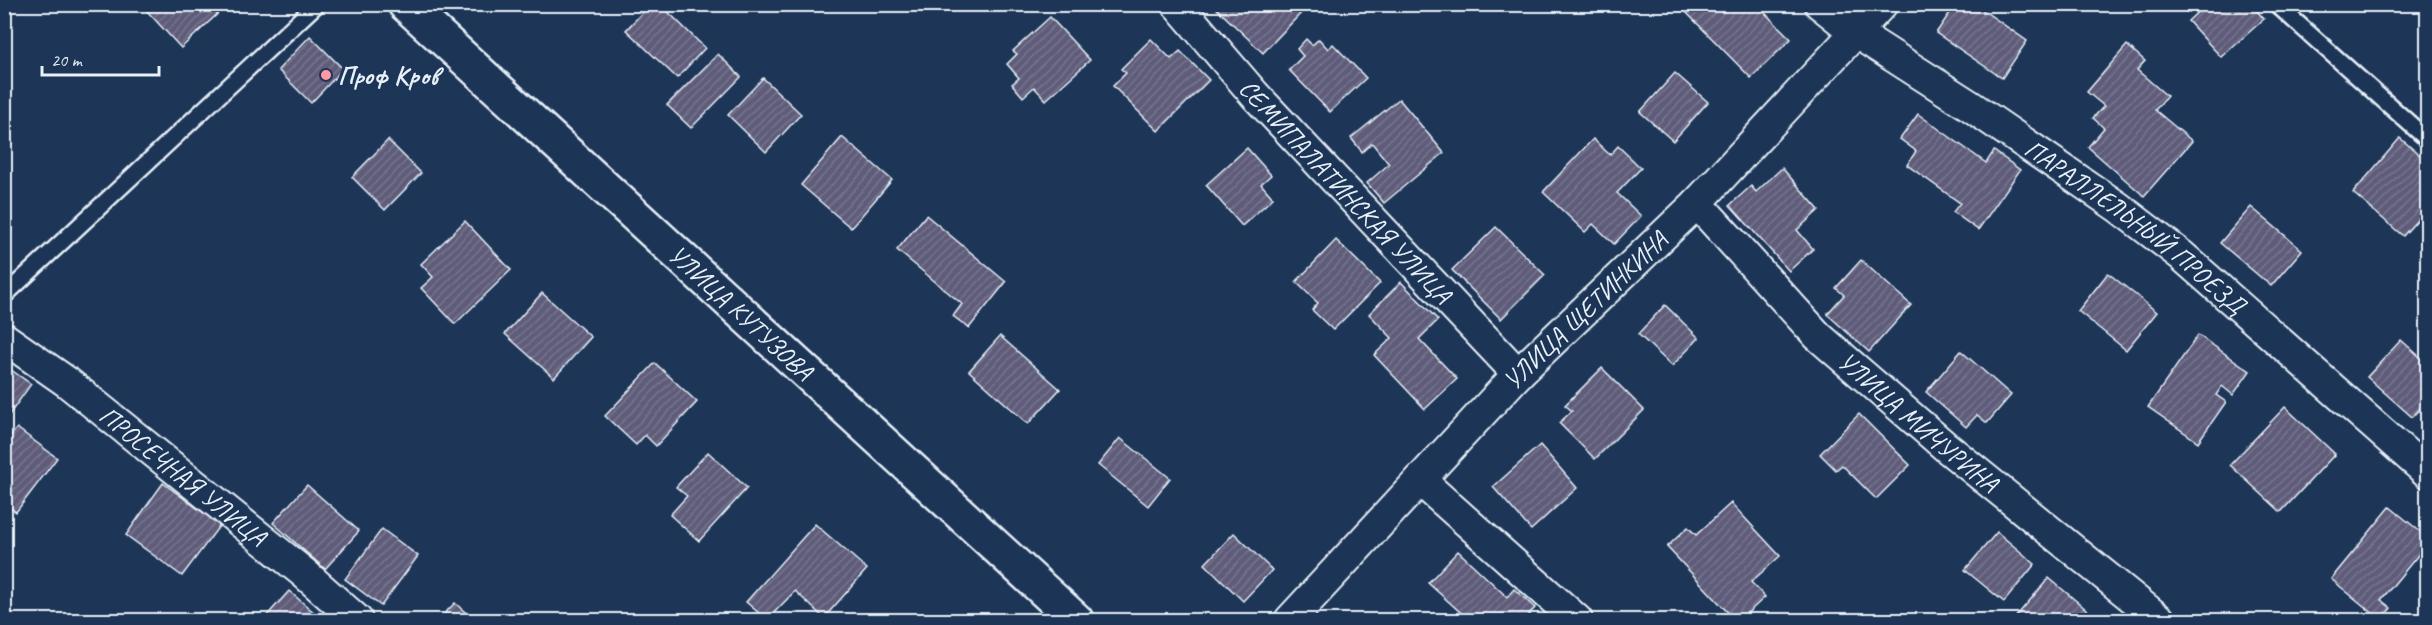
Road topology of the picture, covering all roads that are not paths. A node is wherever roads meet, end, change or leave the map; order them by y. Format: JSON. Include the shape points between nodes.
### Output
{"nodes":[{"id":1,"x":317,"y":4,"type":"edge"},
{"id":2,"x":405,"y":4,"type":"edge"},
{"id":3,"x":1177,"y":4,"type":"edge"},
{"id":4,"x":1821,"y":4,"type":"edge"},
{"id":5,"x":1882,"y":4,"type":"edge"},
{"id":6,"x":2276,"y":4,"type":"edge"},
{"id":7,"x":1855,"y":32,"type":"junction"},
{"id":8,"x":2427,"y":140,"type":"edge"},
{"id":9,"x":1698,"y":203,"type":"junction"},
{"id":10,"x":4,"y":296,"type":"edge"},
{"id":11,"x":4,"y":338,"type":"edge"},
{"id":12,"x":1518,"y":374,"type":"junction"},
{"id":13,"x":2427,"y":473,"type":"edge"},
{"id":14,"x":1420,"y":480,"type":"junction"},
{"id":15,"x":357,"y":621,"type":"edge"},
{"id":16,"x":1076,"y":621,"type":"edge"},
{"id":17,"x":1290,"y":621,"type":"edge"},
{"id":18,"x":1577,"y":621,"type":"edge"},
{"id":19,"x":2160,"y":621,"type":"edge"}],
"edges":[{"from":1,"to":10,"type":"lane"},
{"from":2,"to":16,"type":"main road","name":"УЛИЦА КУТУЗОВА"},
{"from":3,"to":12,"type":"street","name":"СЕМИПАЛАТИНСКАЯ УЛИЦА","via":[[1255,95]]},
{"from":4,"to":7,"type":"street","name":"ПАРАЛЛЕЛЬНЫЙ ПРОЕЗД"},
{"from":5,"to":7,"type":"street","name":"УЛИЦА ЩЕТИНКИНА"},
{"from":6,"to":8,"type":"lane"},
{"from":7,"to":9,"type":"street","name":"УЛИЦА ЩЕТИНКИНА"},
{"from":7,"to":13,"type":"street","name":"ПАРАЛЛЕЛЬНЫЙ ПРОЕЗД","via":[[1978,111],[2181,255]]},
{"from":9,"to":12,"type":"street","name":"УЛИЦА ЩЕТИНКИНА"},
{"from":9,"to":19,"type":"street","name":"УЛИЦА МИЧУРИНА","via":[[1826,343],[1946,447]]},
{"from":11,"to":15,"type":"street","name":"ПРОСЕЧНАЯ УЛИЦА","via":[[68,382],[304,573]]},
{"from":12,"to":14,"type":"street","name":"УЛИЦА ЩЕТИНКИНА"},
{"from":14,"to":17,"type":"street","name":"УЛИЦА ЩЕТИНКИНА"},
{"from":14,"to":18,"type":"street"}]}
